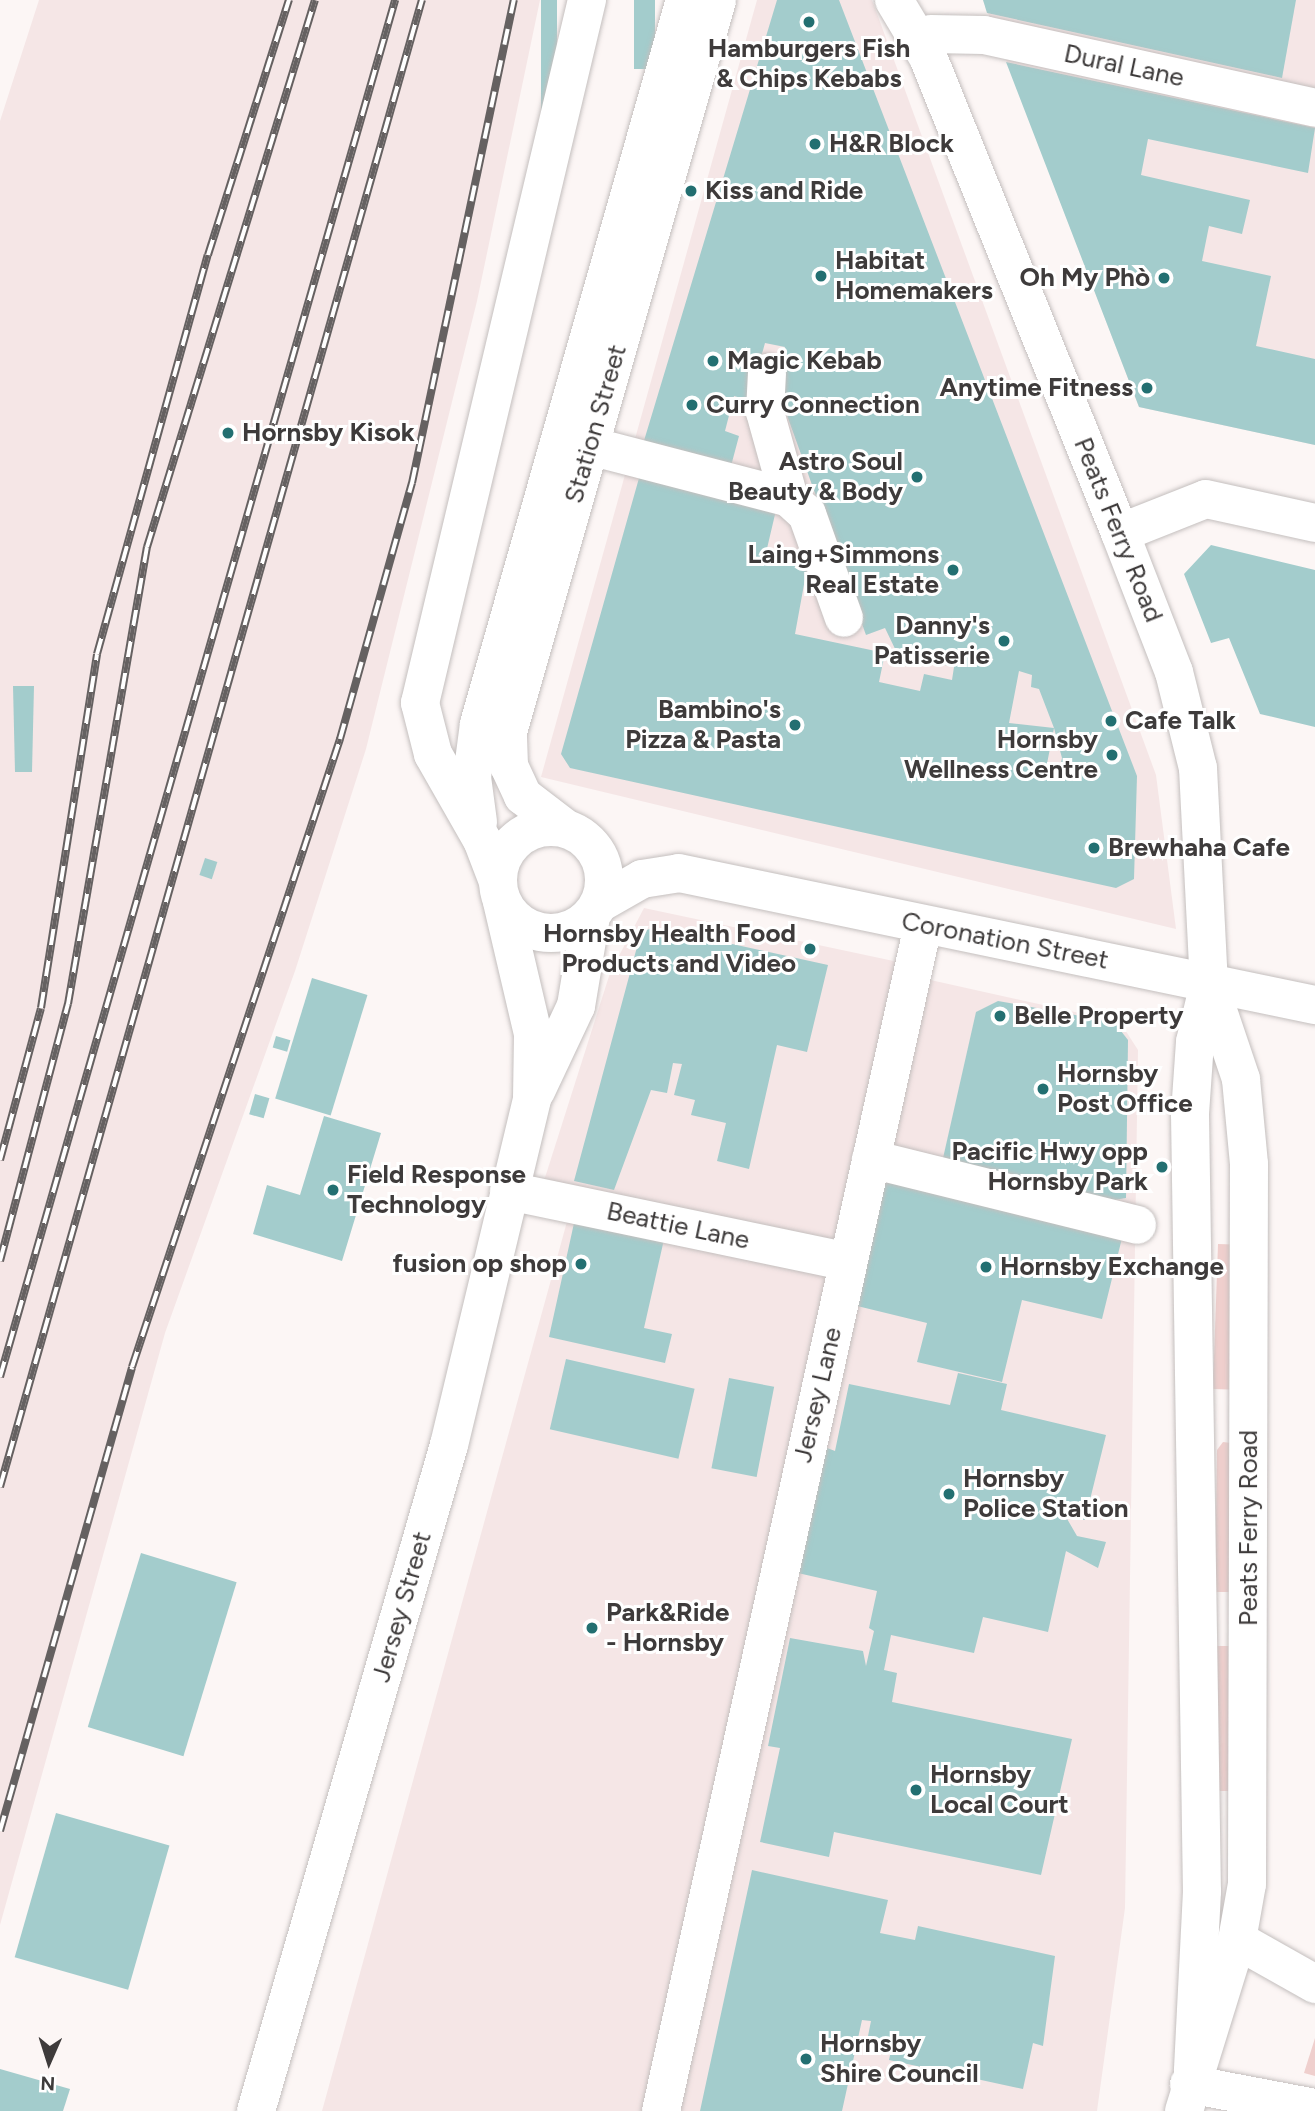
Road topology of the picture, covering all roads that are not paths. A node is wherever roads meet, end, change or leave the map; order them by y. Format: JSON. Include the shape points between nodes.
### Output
{"nodes":[{"id":1,"x":587,"y":0,"type":"edge"},
{"id":2,"x":685,"y":0,"type":"edge"},
{"id":3,"x":717,"y":0,"type":"edge"},
{"id":4,"x":894,"y":0,"type":"edge"},
{"id":5,"x":929,"y":30,"type":"edge"},
{"id":6,"x":1315,"y":108,"type":"edge"},
{"id":7,"x":767,"y":373,"type":"dead end"},
{"id":8,"x":576,"y":442,"type":"junction"},
{"id":9,"x":789,"y":498,"type":"junction"},
{"id":10,"x":1315,"y":523,"type":"edge"},
{"id":11,"x":1120,"y":533,"type":"junction"},
{"id":12,"x":844,"y":618,"type":"dead end"},
{"id":13,"x":571,"y":831,"type":"junction"},
{"id":14,"x":482,"y":840,"type":"junction"},
{"id":15,"x":695,"y":876,"type":"junction"},
{"id":16,"x":499,"y":891,"type":"junction"},
{"id":17,"x":595,"y":910,"type":"junction"},
{"id":18,"x":923,"y":925,"type":"junction"},
{"id":19,"x":1209,"y":984,"type":"junction"},
{"id":20,"x":1315,"y":1005,"type":"edge"},
{"id":21,"x":532,"y":1099,"type":"junction"},
{"id":22,"x":871,"y":1159,"type":"junction"},
{"id":23,"x":509,"y":1191,"type":"junction"},
{"id":24,"x":1137,"y":1225,"type":"dead end"},
{"id":25,"x":848,"y":1262,"type":"junction"},
{"id":26,"x":1237,"y":1940,"type":"junction"},
{"id":27,"x":1315,"y":1984,"type":"edge"},
{"id":28,"x":1189,"y":2089,"type":"edge"},
{"id":29,"x":1315,"y":2108,"type":"edge"},
{"id":30,"x":256,"y":2111,"type":"edge"},
{"id":31,"x":661,"y":2111,"type":"edge"}],
"edges":[{"from":1,"to":14,"type":"street","name":"Station Street","via":[[420,703],[433,754]]},
{"from":2,"to":8,"type":"street","name":"Station Street"},
{"from":3,"to":8,"type":"street","name":"Station Street"},
{"from":4,"to":5,"type":"street","name":"Peats Ferry Road"},
{"from":5,"to":6,"type":"street","name":"Dural Lane","via":[[984,35]]},
{"from":5,"to":11,"type":"street","name":"Peats Ferry Road"},
{"from":7,"to":9,"type":"street","via":[[765,412]]},
{"from":8,"to":9,"type":"street"},
{"from":8,"to":13,"type":"street","name":"Station Street","via":[[507,744],[512,776],[529,805]]},
{"from":8,"to":14,"type":"street","name":"Station Street","via":[[474,748],[472,789]]},
{"from":9,"to":12,"type":"street","via":[[807,514]]},
{"from":10,"to":11,"type":"street","via":[[1206,499]]},
{"from":11,"to":19,"type":"street","name":"Peats Ferry Road","via":[[1191,728],[1201,799]]},
{"from":13,"to":15,"type":"street","name":"Coronation Street","via":[[619,854]]},
{"from":13,"to":16,"type":"street","via":[[541,827],[518,836],[503,855]]},
{"from":13,"to":17,"type":"street","via":[[602,864]]},
{"from":14,"to":16,"type":"street","name":"Station Street"},
{"from":15,"to":17,"type":"street","name":"Coronation Street","via":[[654,875]]},
{"from":15,"to":18,"type":"street","name":"Coronation Street"},
{"from":16,"to":17,"type":"street","via":[[522,925],[543,932],[565,931]]},
{"from":16,"to":21,"type":"street","name":"Jersey Street","via":[[533,1034]]},
{"from":17,"to":21,"type":"street","name":"Jersey Street","via":[[576,1006]]},
{"from":18,"to":19,"type":"street","name":"Coronation Street"},
{"from":18,"to":22,"type":"street","name":"Jersey Lane"},
{"from":19,"to":20,"type":"street","name":"Coronation Street"},
{"from":19,"to":26,"type":"street","name":"Peats Ferry Road","via":[[1241,1079],[1250,1194],[1247,1884]]},
{"from":19,"to":28,"type":"street","name":"Peats Ferry Road","via":[[1195,1042],[1190,1114],[1202,1877]]},
{"from":21,"to":23,"type":"street","name":"Jersey Street"},
{"from":22,"to":24,"type":"street"},
{"from":22,"to":25,"type":"street","name":"Jersey Lane"},
{"from":23,"to":25,"type":"street","name":"Beattie Lane"},
{"from":23,"to":30,"type":"street","name":"Jersey Street","via":[[449,1445]]},
{"from":25,"to":31,"type":"street","name":"Jersey Lane","via":[[711,1864]]},
{"from":26,"to":27,"type":"street"},
{"from":26,"to":28,"type":"street","name":"Peats Ferry Road"},
{"from":28,"to":29,"type":"street"}]}
